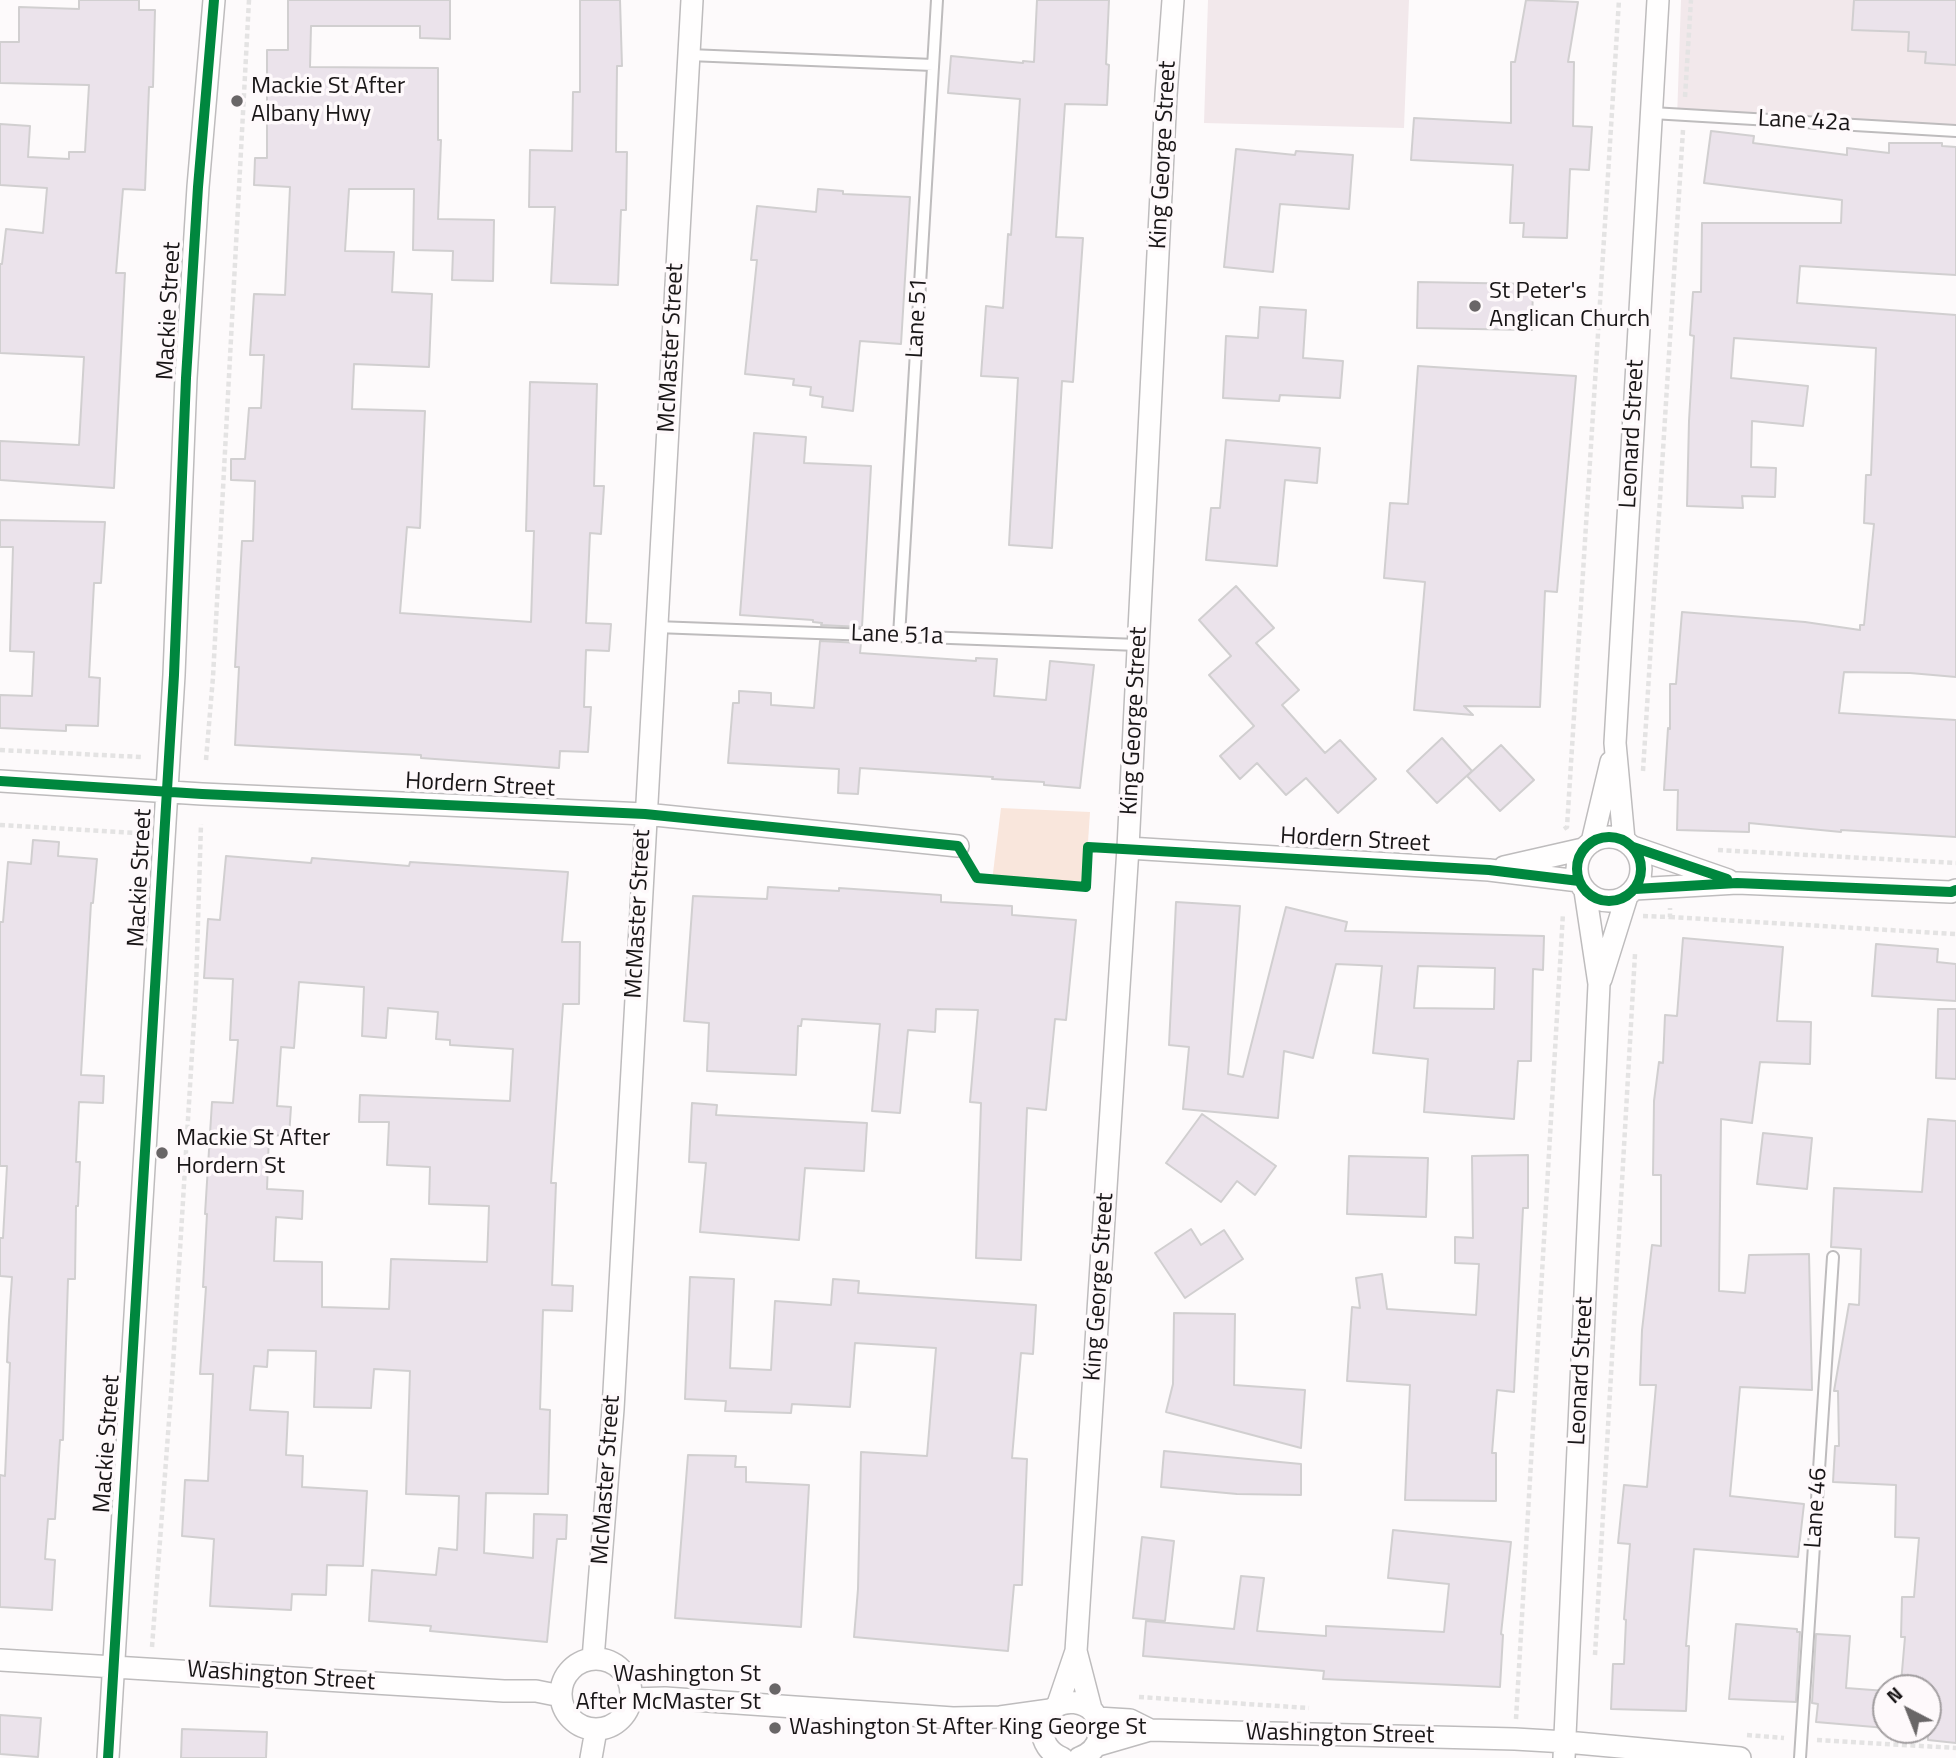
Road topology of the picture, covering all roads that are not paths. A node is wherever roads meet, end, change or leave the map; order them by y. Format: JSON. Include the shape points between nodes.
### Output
{"nodes":[{"id":1,"x":214,"y":0,"type":"edge"},
{"id":2,"x":692,"y":0,"type":"edge"},
{"id":3,"x":937,"y":0,"type":"edge"},
{"id":4,"x":1174,"y":0,"type":"edge"},
{"id":5,"x":1658,"y":0,"type":"edge"},
{"id":6,"x":689,"y":55,"type":"junction"},
{"id":7,"x":933,"y":65,"type":"junction"},
{"id":8,"x":1652,"y":113,"type":"junction"},
{"id":9,"x":1956,"y":131,"type":"edge"},
{"id":10,"x":656,"y":627,"type":"junction"},
{"id":11,"x":899,"y":635,"type":"junction"},
{"id":12,"x":1138,"y":645,"type":"junction"},
{"id":13,"x":1615,"y":743,"type":"junction"},
{"id":14,"x":0,"y":781,"type":"edge"},
{"id":15,"x":167,"y":791,"type":"junction"},
{"id":16,"x":645,"y":814,"type":"junction"},
{"id":17,"x":1629,"y":843,"type":"junction"},
{"id":18,"x":958,"y":846,"type":"dead end"},
{"id":19,"x":1588,"y":846,"type":"junction"},
{"id":20,"x":1128,"y":848,"type":"junction"},
{"id":21,"x":1489,"y":870,"type":"junction"},
{"id":22,"x":1737,"y":883,"type":"junction"},
{"id":23,"x":1582,"y":886,"type":"junction"},
{"id":24,"x":1631,"y":892,"type":"junction"},
{"id":25,"x":1954,"y":892,"type":"edge"},
{"id":26,"x":1599,"y":984,"type":"junction"},
{"id":27,"x":1833,"y":1257,"type":"dead end"},
{"id":28,"x":1076,"y":1651,"type":"junction"},
{"id":29,"x":593,"y":1659,"type":"junction"},
{"id":30,"x":0,"y":1660,"type":"edge"},
{"id":31,"x":114,"y":1666,"type":"junction"},
{"id":32,"x":561,"y":1696,"type":"junction"},
{"id":33,"x":631,"y":1699,"type":"junction"},
{"id":34,"x":1054,"y":1707,"type":"junction"},
{"id":35,"x":1094,"y":1714,"type":"junction"},
{"id":36,"x":1000,"y":1717,"type":"junction"},
{"id":37,"x":596,"y":1730,"type":"junction"},
{"id":38,"x":1150,"y":1731,"type":"junction"},
{"id":39,"x":1565,"y":1750,"type":"edge"},
{"id":40,"x":1055,"y":1754,"type":"edge"},
{"id":41,"x":1087,"y":1754,"type":"edge"},
{"id":42,"x":108,"y":1758,"type":"edge"},
{"id":43,"x":592,"y":1758,"type":"edge"},
{"id":44,"x":1740,"y":1758,"type":"edge"},
{"id":45,"x":1800,"y":1758,"type":"edge"}],
"edges":[{"from":1,"to":15,"type":"street","name":"Mackie Street","via":[[187,365]]},
{"from":2,"to":6,"type":"street","name":"McMaster Street"},
{"from":3,"to":7,"type":"lane","name":"Lane 51"},
{"from":4,"to":12,"type":"street","name":"King George Street"},
{"from":5,"to":8,"type":"street","name":"Leonard Street"},
{"from":6,"to":7,"type":"lane"},
{"from":6,"to":10,"type":"street","name":"McMaster Street"},
{"from":7,"to":11,"type":"lane","name":"Lane 51"},
{"from":8,"to":9,"type":"lane","name":"Lane 42a"},
{"from":8,"to":13,"type":"street","name":"Leonard Street"},
{"from":10,"to":11,"type":"lane","name":"Lane 51a"},
{"from":10,"to":16,"type":"street","name":"McMaster Street"},
{"from":11,"to":12,"type":"lane","name":"Lane 51a"},
{"from":12,"to":20,"type":"street","name":"King George Street"},
{"from":13,"to":17,"type":"street","name":"Leonard Street"},
{"from":13,"to":19,"type":"street","name":"Leonard Street"},
{"from":14,"to":15,"type":"street","name":"Hordern Street"},
{"from":15,"to":16,"type":"street","name":"Hordern Street"},
{"from":15,"to":31,"type":"street","name":"Mackie Street"},
{"from":16,"to":18,"type":"street","name":"Hordern Street"},
{"from":16,"to":29,"type":"street","name":"McMaster Street","via":[[613,1395]]},
{"from":17,"to":19,"type":"street","via":[[1613,836]]},
{"from":17,"to":22,"type":"street"},
{"from":17,"to":24,"type":"street","via":[[1642,867]]},
{"from":19,"to":21,"type":"street","name":"Hordern Street"},
{"from":19,"to":23,"type":"street","via":[[1578,859]]},
{"from":20,"to":21,"type":"street","name":"Hordern Street"},
{"from":20,"to":28,"type":"street","name":"King George Street"},
{"from":21,"to":23,"type":"street","name":"Hordern Street"},
{"from":22,"to":24,"type":"street"},
{"from":22,"to":25,"type":"street"},
{"from":23,"to":24,"type":"street","via":[[1605,901],[1616,901]]},
{"from":23,"to":26,"type":"street","name":"Leonard Street"},
{"from":24,"to":26,"type":"street","name":"Leonard Street"},
{"from":26,"to":39,"type":"street","name":"Leonard Street"},
{"from":27,"to":45,"type":"lane","name":"Lane 46"},
{"from":28,"to":34,"type":"street","name":"King George Street"},
{"from":28,"to":35,"type":"street","name":"King George Street"},
{"from":29,"to":32,"type":"street","via":[[569,1671]]},
{"from":29,"to":33,"type":"street","via":[[618,1667],[629,1681]]},
{"from":30,"to":31,"type":"street","name":"Washington Street"},
{"from":31,"to":32,"type":"street","name":"Washington Street"},
{"from":31,"to":42,"type":"street","name":"Mackie Street"},
{"from":32,"to":37,"type":"street","via":[[572,1720]]},
{"from":33,"to":36,"type":"street"},
{"from":33,"to":37,"type":"street","via":[[623,1717]]},
{"from":34,"to":35,"type":"street","name":"Washington Street","via":[[1076,1702]]},
{"from":34,"to":36,"type":"street"},
{"from":34,"to":40,"type":"street","name":"King George Street","via":[[1043,1726]]},
{"from":35,"to":38,"type":"street","name":"Washington Street","via":[[1130,1720]]},
{"from":35,"to":41,"type":"street","name":"King George Street","via":[[1099,1737]]},
{"from":36,"to":40,"type":"street","via":[[1022,1726]]},
{"from":37,"to":43,"type":"street"},
{"from":38,"to":39,"type":"street","name":"Washington Street"},
{"from":38,"to":41,"type":"street","name":"Washington Street"},
{"from":39,"to":44,"type":"street","name":"Washington Street"}]}
